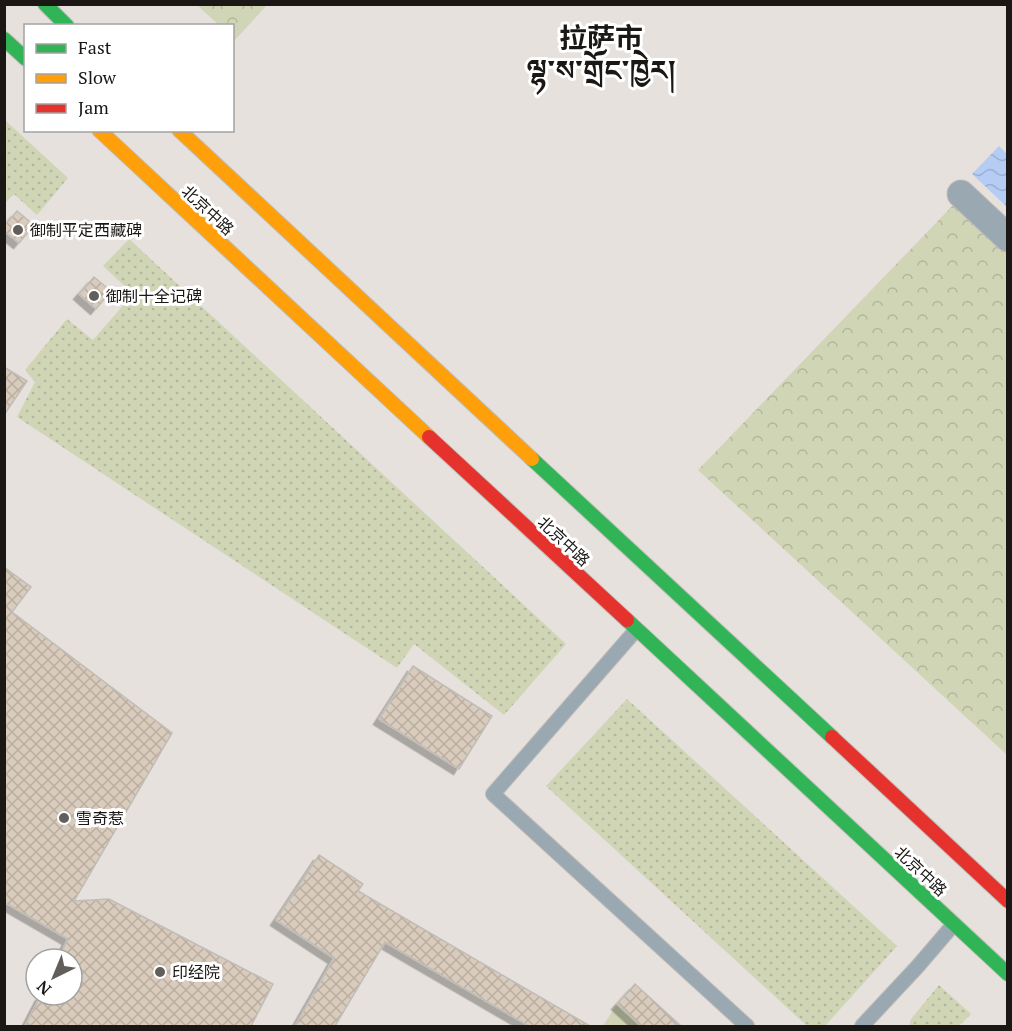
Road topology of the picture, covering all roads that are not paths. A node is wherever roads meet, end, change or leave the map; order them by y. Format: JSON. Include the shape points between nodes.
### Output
{"nodes":[{"id":1,"x":45,"y":4,"type":"edge"},
{"id":2,"x":66,"y":24,"type":"edge"},
{"id":3,"x":4,"y":39,"type":"edge"},
{"id":4,"x":24,"y":57,"type":"edge"},
{"id":5,"x":101,"y":132,"type":"edge"},
{"id":6,"x":181,"y":132,"type":"edge"},
{"id":7,"x":961,"y":194,"type":"dead end"},
{"id":8,"x":1008,"y":238,"type":"edge"},
{"id":9,"x":636,"y":630,"type":"junction"},
{"id":10,"x":1008,"y":901,"type":"edge"},
{"id":11,"x":954,"y":924,"type":"junction"},
{"id":12,"x":1008,"y":974,"type":"edge"},
{"id":13,"x":747,"y":1026,"type":"edge"},
{"id":14,"x":862,"y":1026,"type":"edge"}],
"edges":[{"from":1,"to":2,"type":"main road"},
{"from":3,"to":4,"type":"main road"},
{"from":5,"to":9,"type":"main road","name":"北京中路"},
{"from":6,"to":10,"type":"main road"},
{"from":7,"to":8,"type":"street"},
{"from":9,"to":11,"type":"main road","name":"北京中路"},
{"from":9,"to":13,"type":"lane","via":[[493,794]]},
{"from":11,"to":12,"type":"main road","name":"北京中路"},
{"from":11,"to":14,"type":"lane"}]}
